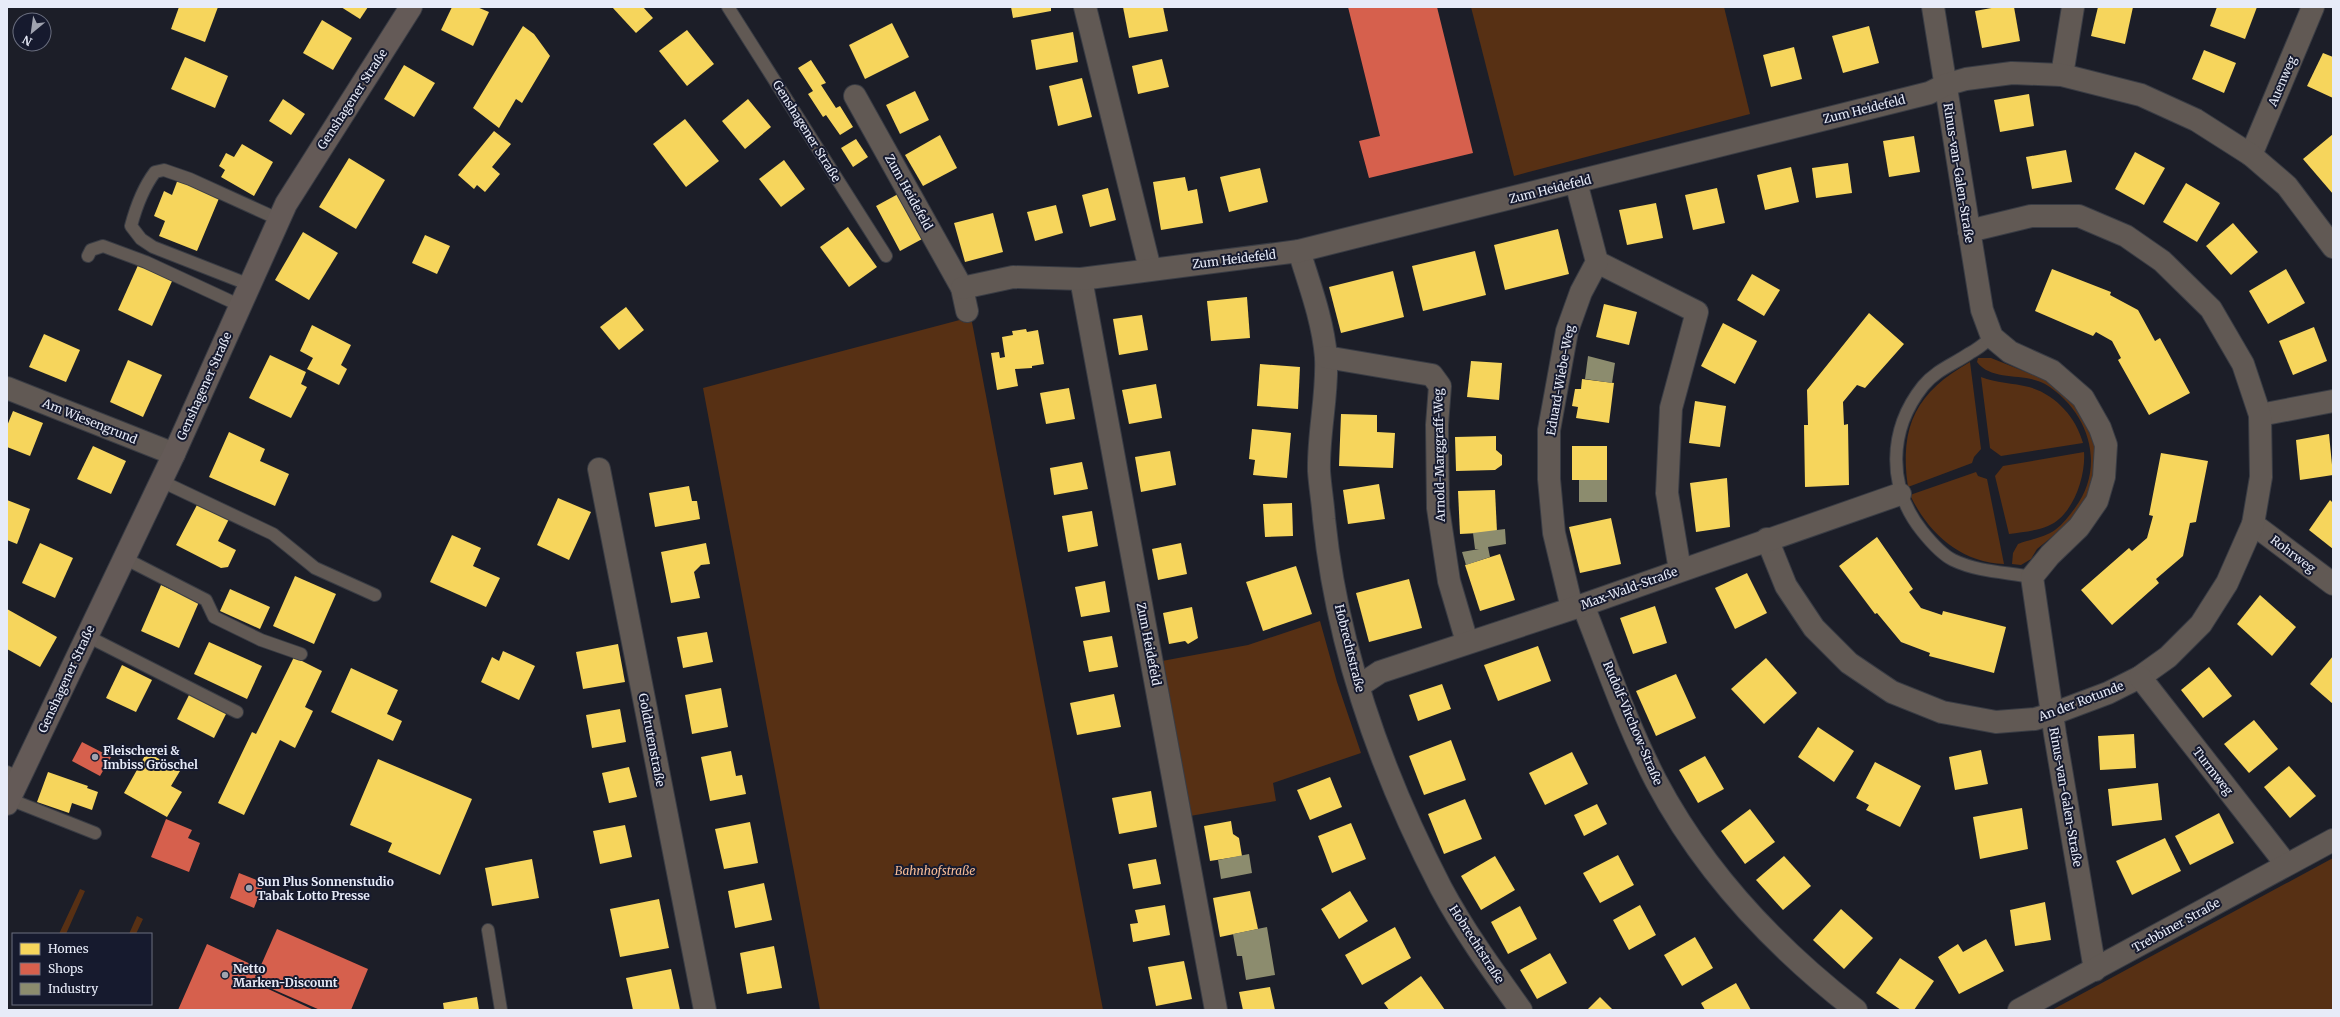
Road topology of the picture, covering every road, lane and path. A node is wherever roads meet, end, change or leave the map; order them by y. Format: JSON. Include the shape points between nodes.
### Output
{"nodes":[{"id":1,"x":411,"y":7,"type":"edge"},
{"id":2,"x":728,"y":7,"type":"edge"},
{"id":3,"x":1085,"y":7,"type":"edge"},
{"id":4,"x":1933,"y":7,"type":"edge"},
{"id":5,"x":2073,"y":7,"type":"edge"},
{"id":6,"x":2314,"y":7,"type":"edge"},
{"id":7,"x":2062,"y":75,"type":"junction"},
{"id":8,"x":1945,"y":85,"type":"junction"},
{"id":9,"x":855,"y":96,"type":"dead end"},
{"id":10,"x":2251,"y":155,"type":"junction"},
{"id":11,"x":1576,"y":182,"type":"junction"},
{"id":12,"x":278,"y":219,"type":"junction"},
{"id":13,"x":1969,"y":231,"type":"junction"},
{"id":14,"x":2333,"y":247,"type":"edge"},
{"id":15,"x":1299,"y":251,"type":"junction"},
{"id":16,"x":88,"y":256,"type":"dead end"},
{"id":17,"x":886,"y":256,"type":"dead end"},
{"id":18,"x":1597,"y":262,"type":"junction"},
{"id":19,"x":1150,"y":269,"type":"junction"},
{"id":20,"x":1081,"y":279,"type":"junction"},
{"id":21,"x":250,"y":285,"type":"junction"},
{"id":22,"x":962,"y":288,"type":"junction"},
{"id":23,"x":240,"y":306,"type":"junction"},
{"id":24,"x":967,"y":311,"type":"dead end"},
{"id":25,"x":1992,"y":337,"type":"junction"},
{"id":26,"x":1326,"y":357,"type":"junction"},
{"id":27,"x":7,"y":388,"type":"edge"},
{"id":28,"x":2333,"y":401,"type":"edge"},
{"id":29,"x":2260,"y":415,"type":"junction"},
{"id":30,"x":174,"y":454,"type":"junction"},
{"id":31,"x":599,"y":469,"type":"dead end"},
{"id":32,"x":161,"y":481,"type":"junction"},
{"id":33,"x":1900,"y":494,"type":"junction"},
{"id":34,"x":2253,"y":524,"type":"junction"},
{"id":35,"x":1767,"y":539,"type":"junction"},
{"id":36,"x":124,"y":558,"type":"junction"},
{"id":37,"x":1680,"y":570,"type":"junction"},
{"id":38,"x":2032,"y":577,"type":"junction"},
{"id":39,"x":2333,"y":584,"type":"edge"},
{"id":40,"x":375,"y":595,"type":"dead end"},
{"id":41,"x":1578,"y":606,"type":"junction"},
{"id":42,"x":87,"y":636,"type":"junction"},
{"id":43,"x":1467,"y":642,"type":"junction"},
{"id":44,"x":301,"y":654,"type":"dead end"},
{"id":45,"x":2140,"y":677,"type":"junction"},
{"id":46,"x":1359,"y":686,"type":"junction"},
{"id":47,"x":237,"y":712,"type":"dead end"},
{"id":48,"x":2052,"y":714,"type":"junction"},
{"id":49,"x":13,"y":775,"type":"edge"},
{"id":50,"x":8,"y":801,"type":"edge"},
{"id":51,"x":95,"y":833,"type":"dead end"},
{"id":52,"x":2333,"y":840,"type":"edge"},
{"id":53,"x":2286,"y":864,"type":"junction"},
{"id":54,"x":488,"y":930,"type":"dead end"},
{"id":55,"x":2095,"y":970,"type":"junction"},
{"id":56,"x":501,"y":1010,"type":"edge"},
{"id":57,"x":705,"y":1010,"type":"edge"},
{"id":58,"x":1216,"y":1010,"type":"edge"},
{"id":59,"x":1521,"y":1010,"type":"edge"},
{"id":60,"x":1856,"y":1010,"type":"edge"},
{"id":61,"x":2019,"y":1010,"type":"edge"}],
"edges":[{"from":1,"to":12,"type":"street","name":"Genshagener Straße"},
{"from":2,"to":17,"type":"lane","name":"Genshagener Straße"},
{"from":3,"to":19,"type":"street"},
{"from":4,"to":8,"type":"street","name":"Rinus-van-Galen-Straße"},
{"from":5,"to":7,"type":"street"},
{"from":6,"to":10,"type":"street","name":"Auenweg"},
{"from":7,"to":8,"type":"street","name":"Zum Heidefeld","via":[[2012,74],[1966,79]]},
{"from":7,"to":10,"type":"street","name":"Zum Heidefeld","via":[[2141,95],[2196,120]]},
{"from":8,"to":11,"type":"street","name":"Zum Heidefeld","via":[[1929,92]]},
{"from":8,"to":13,"type":"street","name":"Rinus-van-Galen-Straße"},
{"from":9,"to":22,"type":"street","name":"Zum Heidefeld"},
{"from":10,"to":14,"type":"street","name":"Zum Heidefeld","via":[[2287,186]]},
{"from":11,"to":15,"type":"street","name":"Zum Heidefeld"},
{"from":11,"to":18,"type":"street"},
{"from":12,"to":21,"type":"street","name":"Genshagener Straße"},
{"from":12,"to":21,"type":"lane","via":[[164,170],[155,172],[148,181],[135,211],[132,226],[141,239],[154,247]]},
{"from":13,"to":25,"type":"street","name":"Rinus-van-Galen-Straße","via":[[1982,310]]},
{"from":13,"to":29,"type":"street","name":"An der Rotunde","via":[[2031,216],[2079,216],[2126,236],[2162,261],[2211,309],[2243,364]]},
{"from":15,"to":19,"type":"street","name":"Zum Heidefeld"},
{"from":15,"to":26,"type":"street","name":"Hobrechtstraße","via":[[1317,308]]},
{"from":16,"to":23,"type":"lane","via":[[91,250],[103,246],[146,262]]},
{"from":18,"to":37,"type":"street","via":[[1697,312],[1671,408],[1667,493]]},
{"from":18,"to":41,"type":"street","name":"Eduard-Wiebe-Weg","via":[[1581,292],[1567,331],[1549,430],[1549,479],[1554,533]]},
{"from":19,"to":20,"type":"street","name":"Zum Heidefeld"},
{"from":20,"to":22,"type":"street","name":"Zum Heidefeld","via":[[1013,277]]},
{"from":20,"to":58,"type":"street","name":"Zum Heidefeld"},
{"from":21,"to":23,"type":"street","name":"Genshagener Straße"},
{"from":22,"to":24,"type":"street","name":"Zum Heidefeld"},
{"from":23,"to":30,"type":"street","name":"Genshagener Straße"},
{"from":25,"to":33,"type":"lane","via":[[1971,353],[1940,370],[1924,385],[1910,405],[1897,444],[1896,464]]},
{"from":25,"to":38,"type":"street","name":"Rinus-van-Galen-Straße","via":[[2010,352],[2052,371],[2083,398],[2100,428],[2106,445],[2104,477],[2097,501],[2078,527]]},
{"from":26,"to":43,"type":"street","name":"Arnold-Marggraff-Weg","via":[[1432,375],[1440,386],[1437,425],[1438,508],[1449,580]]},
{"from":26,"to":46,"type":"street","name":"Hobrechtstraße","via":[[1320,478],[1328,552],[1343,630]]},
{"from":27,"to":30,"type":"street","name":"Am Wiesengrund"},
{"from":28,"to":29,"type":"street"},
{"from":29,"to":34,"type":"street","name":"An der Rotunde","via":[[2261,477]]},
{"from":30,"to":32,"type":"street","name":"Genshagener Straße"},
{"from":31,"to":57,"type":"street","name":"Goldrutenstraße"},
{"from":32,"to":36,"type":"street","name":"Genshagener Straße"},
{"from":32,"to":40,"type":"lane","via":[[272,534],[315,568]]},
{"from":33,"to":35,"type":"street","name":"Max-Wald-Straße"},
{"from":33,"to":38,"type":"lane","via":[[1912,518],[1930,542],[1952,559],[1984,571]]},
{"from":34,"to":39,"type":"street","name":"Rohrweg"},
{"from":34,"to":45,"type":"street","name":"An der Rotunde","via":[[2227,583],[2201,624],[2168,657]]},
{"from":35,"to":37,"type":"street","name":"Max-Wald-Straße"},
{"from":35,"to":48,"type":"street","name":"An der Rotunde","via":[[1786,586],[1814,628],[1849,663],[1892,692],[1942,712],[1996,722],[2035,719]]},
{"from":36,"to":42,"type":"street","name":"Genshagener Straße"},
{"from":36,"to":44,"type":"lane","via":[[206,600],[214,617],[261,640]]},
{"from":37,"to":41,"type":"street","name":"Max-Wald-Straße"},
{"from":38,"to":48,"type":"street","name":"Rinus-van-Galen-Straße"},
{"from":41,"to":43,"type":"street","name":"Max-Wald-Straße"},
{"from":41,"to":60,"type":"street","name":"Rudolf-Virchow-Straße","via":[[1656,781],[1688,836],[1731,891],[1778,944]]},
{"from":42,"to":47,"type":"lane"},
{"from":42,"to":49,"type":"street","name":"Genshagener Straße"},
{"from":43,"to":46,"type":"street","name":"Max-Wald-Straße","via":[[1380,672]]},
{"from":45,"to":48,"type":"street","name":"An der Rotunde","via":[[2108,693]]},
{"from":45,"to":53,"type":"street","name":"Turmweg"},
{"from":46,"to":59,"type":"street","name":"Hobrechtstraße","via":[[1374,734],[1407,817],[1442,889],[1485,960]]},
{"from":48,"to":55,"type":"street","name":"Rinus-van-Galen-Straße"},
{"from":49,"to":50,"type":"street","name":"Genshagener Straße"},
{"from":50,"to":51,"type":"lane"},
{"from":52,"to":53,"type":"street","name":"Trebbiner Straße"},
{"from":53,"to":55,"type":"street","name":"Trebbiner Straße"},
{"from":54,"to":56,"type":"lane"},
{"from":55,"to":61,"type":"street","name":"Trebbiner Straße"}]}
